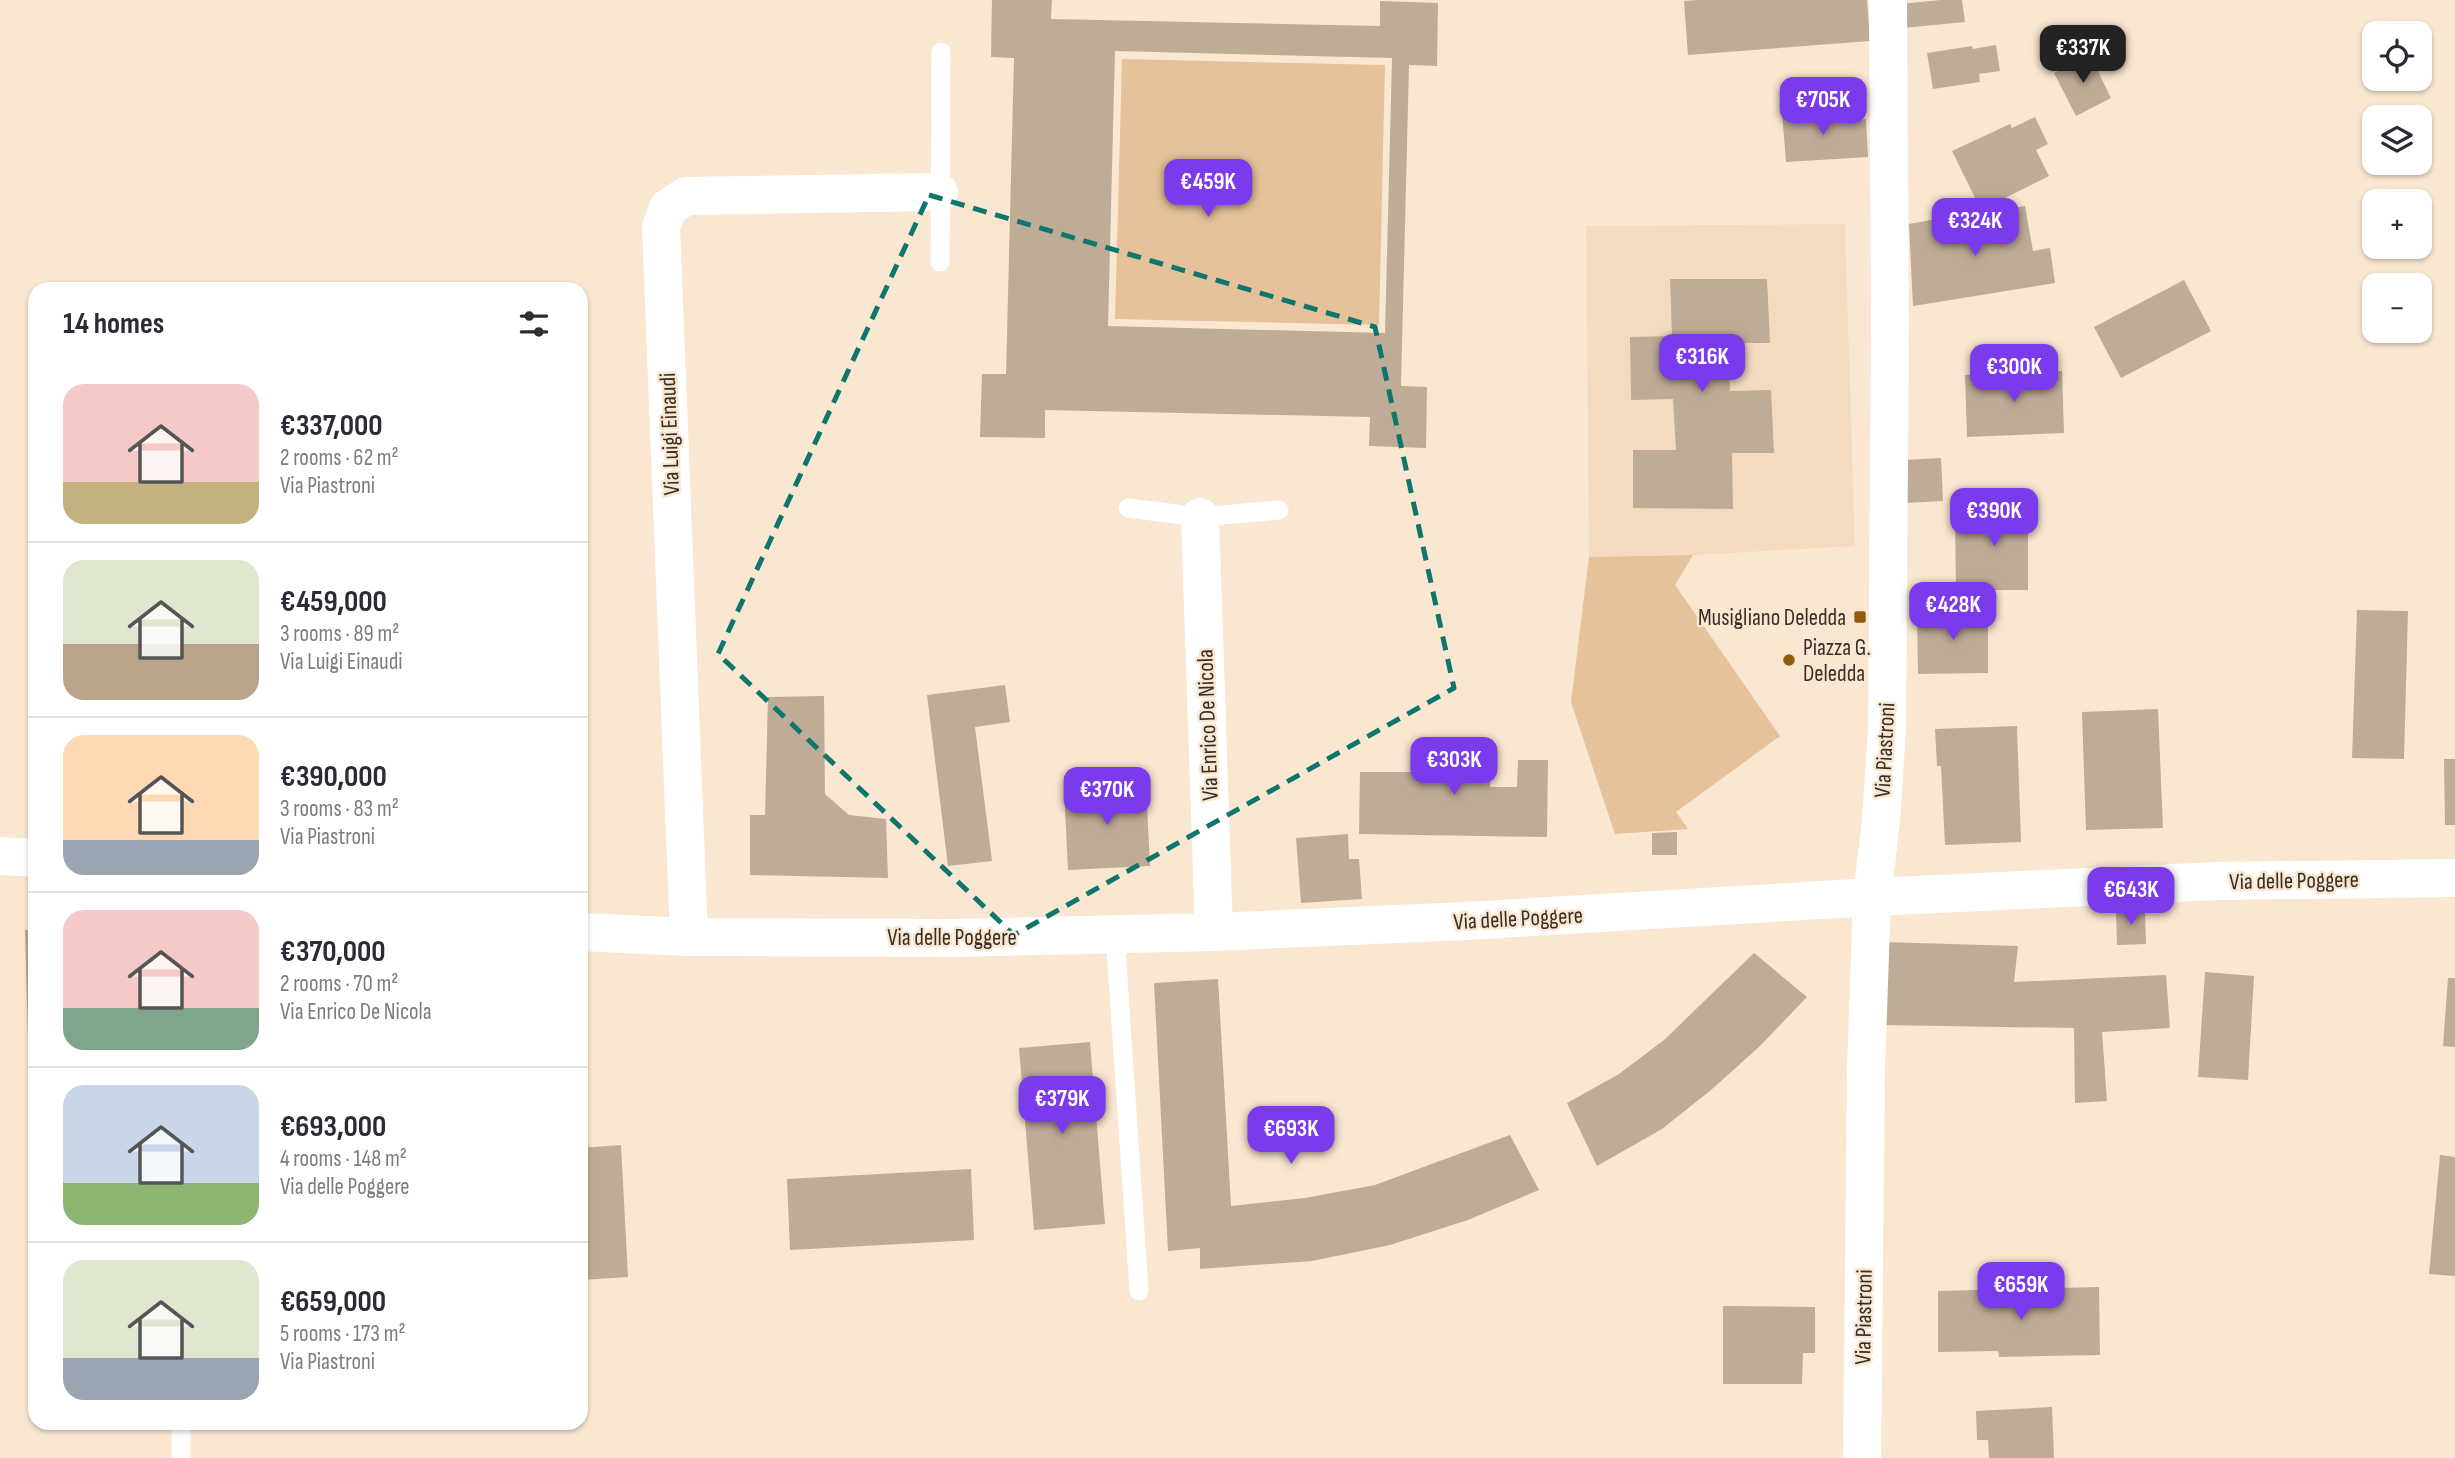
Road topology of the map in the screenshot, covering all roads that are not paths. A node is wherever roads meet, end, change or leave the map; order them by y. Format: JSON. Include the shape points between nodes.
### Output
{"nodes":[{"id":1,"x":1888,"y":0,"type":"edge"},
{"id":2,"x":941,"y":52,"type":"dead end"},
{"id":3,"x":939,"y":192,"type":"junction"},
{"id":4,"x":940,"y":262,"type":"dead end"},
{"id":5,"x":1128,"y":508,"type":"dead end"},
{"id":6,"x":1279,"y":510,"type":"dead end"},
{"id":7,"x":1200,"y":517,"type":"junction"},
{"id":8,"x":0,"y":856,"type":"edge"},
{"id":9,"x":28,"y":858,"type":"edge"},
{"id":10,"x":2455,"y":878,"type":"edge"},
{"id":11,"x":1872,"y":897,"type":"junction"},
{"id":12,"x":588,"y":932,"type":"edge"},
{"id":13,"x":1214,"y":932,"type":"junction"},
{"id":14,"x":1115,"y":934,"type":"junction"},
{"id":15,"x":689,"y":937,"type":"junction"},
{"id":16,"x":1139,"y":1291,"type":"dead end"},
{"id":17,"x":181,"y":1430,"type":"edge"},
{"id":18,"x":181,"y":1458,"type":"edge"},
{"id":19,"x":1862,"y":1458,"type":"edge"}],
"edges":[{"from":1,"to":11,"type":"street","name":"Via Piastroni","via":[[1886,730]]},
{"from":2,"to":3,"type":"lane"},
{"from":3,"to":4,"type":"lane"},
{"from":3,"to":15,"type":"street","name":"Via Luigi Einaudi","via":[[686,196],[668,208],[661,227]]},
{"from":5,"to":7,"type":"lane"},
{"from":6,"to":7,"type":"lane"},
{"from":7,"to":13,"type":"street","name":"Via Enrico De Nicola"},
{"from":8,"to":9,"type":"street"},
{"from":10,"to":11,"type":"street","name":"Via delle Poggere","via":[[2218,881]]},
{"from":11,"to":13,"type":"street","name":"Via delle Poggere"},
{"from":11,"to":19,"type":"street","name":"Via Piastroni"},
{"from":12,"to":15,"type":"street","name":"Via delle Poggere"},
{"from":13,"to":14,"type":"street","name":"Via delle Poggere"},
{"from":14,"to":15,"type":"street","name":"Via delle Poggere"},
{"from":14,"to":16,"type":"lane"},
{"from":17,"to":18,"type":"lane"}]}
